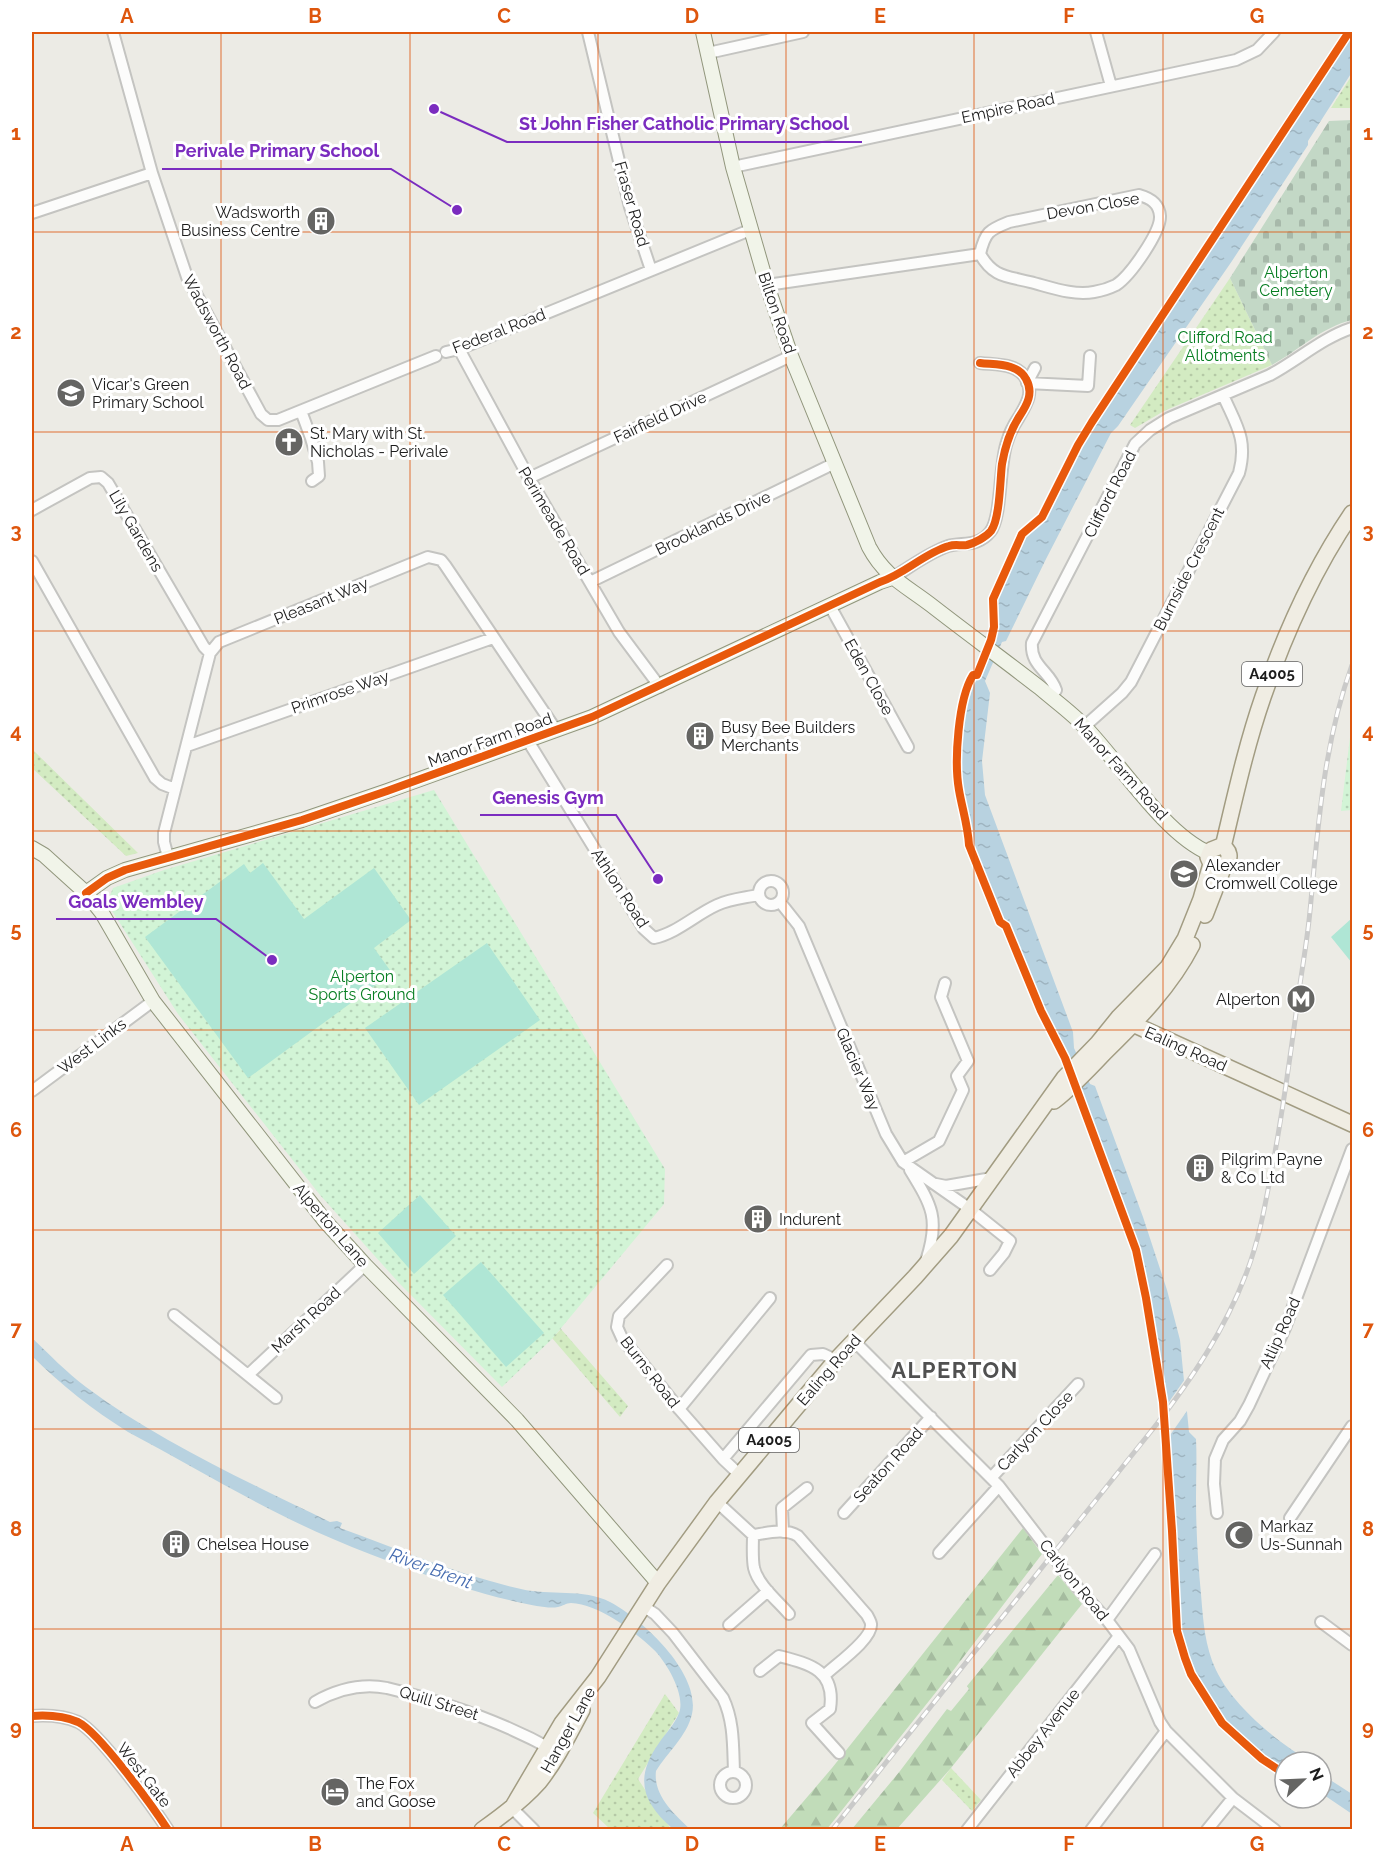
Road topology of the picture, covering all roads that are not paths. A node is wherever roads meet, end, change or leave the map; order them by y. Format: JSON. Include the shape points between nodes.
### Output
{"nodes":[{"id":1,"x":113,"y":32,"type":"edge"},
{"id":2,"x":588,"y":32,"type":"edge"},
{"id":3,"x":703,"y":32,"type":"edge"},
{"id":4,"x":802,"y":32,"type":"edge"},
{"id":5,"x":1096,"y":32,"type":"edge"},
{"id":6,"x":1274,"y":32,"type":"edge"},
{"id":7,"x":708,"y":53,"type":"junction"},
{"id":8,"x":1110,"y":86,"type":"junction"},
{"id":9,"x":733,"y":167,"type":"junction"},
{"id":10,"x":152,"y":173,"type":"junction"},
{"id":11,"x":32,"y":213,"type":"edge"},
{"id":12,"x":750,"y":230,"type":"junction"},
{"id":13,"x":980,"y":254,"type":"junction"},
{"id":14,"x":651,"y":270,"type":"junction"},
{"id":15,"x":767,"y":285,"type":"junction"},
{"id":16,"x":1353,"y":327,"type":"edge"},
{"id":17,"x":459,"y":349,"type":"junction"},
{"id":18,"x":1090,"y":356,"type":"dead end"},
{"id":19,"x":791,"y":357,"type":"junction"},
{"id":20,"x":987,"y":367,"type":"dead end"},
{"id":21,"x":1035,"y":368,"type":"dead end"},
{"id":22,"x":1028,"y":383,"type":"junction"},
{"id":23,"x":1223,"y":395,"type":"junction"},
{"id":24,"x":302,"y":411,"type":"junction"},
{"id":25,"x":268,"y":420,"type":"joint"},
{"id":26,"x":835,"y":463,"type":"junction"},
{"id":27,"x":529,"y":478,"type":"junction"},
{"id":28,"x":312,"y":481,"type":"dead end"},
{"id":29,"x":32,"y":510,"type":"edge"},
{"id":30,"x":1353,"y":513,"type":"edge"},
{"id":31,"x":32,"y":561,"type":"edge"},
{"id":32,"x":892,"y":578,"type":"junction"},
{"id":33,"x":590,"y":582,"type":"junction"},
{"id":34,"x":830,"y":606,"type":"junction"},
{"id":35,"x":493,"y":638,"type":"junction"},
{"id":36,"x":210,"y":653,"type":"junction"},
{"id":37,"x":660,"y":687,"type":"junction"},
{"id":38,"x":1051,"y":698,"type":"junction"},
{"id":39,"x":1085,"y":726,"type":"junction"},
{"id":40,"x":556,"y":730,"type":"junction"},
{"id":41,"x":528,"y":741,"type":"junction"},
{"id":42,"x":187,"y":746,"type":"junction"},
{"id":43,"x":908,"y":747,"type":"dead end"},
{"id":44,"x":175,"y":789,"type":"junction"},
{"id":45,"x":32,"y":848,"type":"edge"},
{"id":46,"x":168,"y":857,"type":"junction"},
{"id":47,"x":1217,"y":857,"type":"junction"},
{"id":48,"x":86,"y":893,"type":"junction"},
{"id":49,"x":758,"y":895,"type":"junction"},
{"id":50,"x":780,"y":902,"type":"junction"},
{"id":51,"x":945,"y":982,"type":"dead end"},
{"id":52,"x":153,"y":1000,"type":"junction"},
{"id":53,"x":1126,"y":1021,"type":"junction"},
{"id":54,"x":1086,"y":1063,"type":"junction"},
{"id":55,"x":32,"y":1091,"type":"edge"},
{"id":56,"x":1353,"y":1124,"type":"edge"},
{"id":57,"x":1353,"y":1149,"type":"edge"},
{"id":58,"x":905,"y":1164,"type":"junction"},
{"id":59,"x":992,"y":1178,"type":"junction"},
{"id":60,"x":930,"y":1182,"type":"junction"},
{"id":61,"x":970,"y":1209,"type":"junction"},
{"id":62,"x":365,"y":1265,"type":"junction"},
{"id":63,"x":667,"y":1265,"type":"dead end"},
{"id":64,"x":924,"y":1267,"type":"junction"},
{"id":65,"x":990,"y":1270,"type":"dead end"},
{"id":66,"x":770,"y":1298,"type":"dead end"},
{"id":67,"x":174,"y":1315,"type":"dead end"},
{"id":68,"x":854,"y":1341,"type":"junction"},
{"id":69,"x":836,"y":1360,"type":"junction"},
{"id":70,"x":248,"y":1375,"type":"junction"},
{"id":71,"x":1078,"y":1384,"type":"dead end"},
{"id":72,"x":276,"y":1398,"type":"dead end"},
{"id":73,"x":679,"y":1409,"type":"junction"},
{"id":74,"x":931,"y":1418,"type":"junction"},
{"id":75,"x":1351,"y":1432,"type":"edge"},
{"id":76,"x":723,"y":1459,"type":"junction"},
{"id":77,"x":740,"y":1475,"type":"junction"},
{"id":78,"x":995,"y":1482,"type":"junction"},
{"id":79,"x":807,"y":1488,"type":"dead end"},
{"id":80,"x":717,"y":1502,"type":"junction"},
{"id":81,"x":844,"y":1513,"type":"dead end"},
{"id":82,"x":1217,"y":1513,"type":"dead end"},
{"id":83,"x":1290,"y":1518,"type":"dead end"},
{"id":84,"x":783,"y":1532,"type":"junction"},
{"id":85,"x":753,"y":1535,"type":"junction"},
{"id":86,"x":939,"y":1553,"type":"dead end"},
{"id":87,"x":1155,"y":1554,"type":"dead end"},
{"id":88,"x":658,"y":1583,"type":"junction"},
{"id":89,"x":768,"y":1591,"type":"junction"},
{"id":90,"x":640,"y":1611,"type":"junction"},
{"id":91,"x":789,"y":1614,"type":"dead end"},
{"id":92,"x":1107,"y":1620,"type":"junction"},
{"id":93,"x":1322,"y":1622,"type":"dead end"},
{"id":94,"x":729,"y":1625,"type":"dead end"},
{"id":95,"x":1119,"y":1636,"type":"junction"},
{"id":96,"x":624,"y":1638,"type":"joint"},
{"id":97,"x":1353,"y":1645,"type":"edge"},
{"id":98,"x":760,"y":1671,"type":"dead end"},
{"id":99,"x":825,"y":1675,"type":"junction"},
{"id":100,"x":315,"y":1702,"type":"dead end"},
{"id":101,"x":32,"y":1716,"type":"edge"},
{"id":102,"x":1166,"y":1731,"type":"junction"},
{"id":103,"x":553,"y":1750,"type":"junction"},
{"id":104,"x":839,"y":1753,"type":"dead end"},
{"id":105,"x":734,"y":1772,"type":"dead end"},
{"id":106,"x":1233,"y":1798,"type":"junction"},
{"id":107,"x":512,"y":1808,"type":"junction"},
{"id":108,"x":168,"y":1830,"type":"edge"},
{"id":109,"x":482,"y":1830,"type":"edge"},
{"id":110,"x":534,"y":1830,"type":"edge"},
{"id":111,"x":967,"y":1830,"type":"edge"},
{"id":112,"x":1091,"y":1830,"type":"edge"},
{"id":113,"x":1208,"y":1830,"type":"edge"},
{"id":114,"x":1275,"y":1830,"type":"edge"}],
"edges":[{"from":1,"to":10,"type":"street","name":"Wadsworth Road"},
{"from":2,"to":14,"type":"street","name":"Fraser Road","via":[[630,207]]},
{"from":3,"to":7,"type":"street","name":"Bilton Road"},
{"from":4,"to":7,"type":"street"},
{"from":5,"to":8,"type":"street"},
{"from":6,"to":8,"type":"street","name":"Empire Road","via":[[1257,50],[1236,60]]},
{"from":7,"to":9,"type":"street","name":"Bilton Road"},
{"from":8,"to":9,"type":"street","name":"Empire Road"},
{"from":9,"to":12,"type":"street","name":"Bilton Road"},
{"from":10,"to":11,"type":"street"},
{"from":10,"to":25,"type":"street","name":"Wadsworth Road","via":[[187,277],[261,414]]},
{"from":12,"to":14,"type":"street","name":"Federal Road"},
{"from":12,"to":15,"type":"street","name":"Bilton Road"},
{"from":13,"to":13,"type":"street","name":"Devon Close","via":[[983,239],[992,229],[1009,222],[1139,195],[1158,206],[1158,227],[1130,271],[1115,285],[1093,292],[1071,292],[997,274]]},
{"from":13,"to":15,"type":"street"},
{"from":14,"to":17,"type":"street","name":"Federal Road"},
{"from":15,"to":19,"type":"street","name":"Bilton Road"},
{"from":16,"to":23,"type":"street","name":"Clifford Road","via":[[1319,343],[1278,370]]},
{"from":17,"to":24,"type":"street","name":"Federal Road"},
{"from":17,"to":27,"type":"street","name":"Perimeade Road"},
{"from":18,"to":22,"type":"street","via":[[1088,386]]},
{"from":19,"to":26,"type":"street","name":"Bilton Road"},
{"from":19,"to":27,"type":"street","name":"Fairfield Drive"},
{"from":20,"to":22,"type":"street","via":[[1018,369]]},
{"from":21,"to":22,"type":"street"},
{"from":22,"to":32,"type":"street","via":[[1028,402],[1007,441],[995,524],[990,533],[967,545],[940,550]]},
{"from":23,"to":38,"type":"street","name":"Clifford Road","via":[[1169,418],[1135,444],[1032,643],[1035,661],[1056,690]]},
{"from":23,"to":39,"type":"street","name":"Burnside Crescent","via":[[1242,440],[1239,472],[1131,682]]},
{"from":24,"to":25,"type":"street","name":"Federal Road"},
{"from":24,"to":28,"type":"street","via":[[318,462],[319,476]]},
{"from":26,"to":32,"type":"street","name":"Bilton Road","via":[[869,547]]},
{"from":26,"to":33,"type":"street","name":"Brooklands Drive"},
{"from":27,"to":33,"type":"street","name":"Perimeade Road"},
{"from":29,"to":36,"type":"street","name":"Lily Gardens","via":[[90,478],[100,477],[108,483]]},
{"from":30,"to":47,"type":"main road","number":"A4005","via":[[1317,572],[1285,638],[1259,709]]},
{"from":31,"to":44,"type":"street","via":[[155,778]]},
{"from":32,"to":34,"type":"street","name":"Manor Farm Road"},
{"from":32,"to":38,"type":"street","name":"Manor Farm Road"},
{"from":33,"to":37,"type":"street","name":"Perimeade Road","via":[[619,632]]},
{"from":34,"to":37,"type":"street","name":"Manor Farm Road"},
{"from":34,"to":43,"type":"street","name":"Eden Close"},
{"from":35,"to":36,"type":"street","name":"Pleasant Way","via":[[441,560],[428,557],[219,642]]},
{"from":35,"to":40,"type":"street","name":"Pleasant Way"},
{"from":35,"to":42,"type":"street","name":"Primrose Way"},
{"from":36,"to":42,"type":"street"},
{"from":37,"to":40,"type":"street","name":"Manor Farm Road"},
{"from":38,"to":39,"type":"street","name":"Manor Farm Road"},
{"from":39,"to":47,"type":"street","name":"Manor Farm Road","via":[[1178,832]]},
{"from":40,"to":41,"type":"street","name":"Manor Farm Road"},
{"from":41,"to":46,"type":"street","name":"Manor Farm Road","via":[[302,820]]},
{"from":41,"to":49,"type":"street","name":"Athlon Road","via":[[644,929],[654,938],[665,936],[725,901]]},
{"from":42,"to":44,"type":"street"},
{"from":44,"to":46,"type":"street","via":[[164,833]]},
{"from":45,"to":48,"type":"street","name":"Alperton Lane"},
{"from":46,"to":48,"type":"street","name":"Manor Farm Road","via":[[125,870]]},
{"from":47,"to":53,"type":"main road","number":"A4005","via":[[1192,946],[1177,972]]},
{"from":48,"to":52,"type":"street","name":"Alperton Lane"},
{"from":49,"to":50,"type":"street","via":[[766,905]]},
{"from":49,"to":50,"type":"street","via":[[761,885],[774,881],[782,887]]},
{"from":50,"to":58,"type":"street","name":"Glacier Way","via":[[799,926],[886,1134]]},
{"from":51,"to":58,"type":"street","via":[[941,997],[968,1061],[957,1077],[963,1090],[939,1141]]},
{"from":52,"to":55,"type":"street","name":"West Links"},
{"from":52,"to":62,"type":"street","name":"Alperton Lane","via":[[294,1183]]},
{"from":53,"to":54,"type":"main road","name":"Ealing Road","number":"A4005"},
{"from":53,"to":54,"type":"main road","name":"Ealing Road","number":"A4005","via":[[1098,1043]]},
{"from":53,"to":56,"type":"main road","name":"Ealing Road"},
{"from":54,"to":59,"type":"main road","name":"Ealing Road","number":"A4005","via":[[1042,1110]]},
{"from":57,"to":82,"type":"street","name":"Atlip Road","via":[[1285,1328],[1249,1405],[1222,1440],[1215,1459]]},
{"from":58,"to":60,"type":"street","name":"Glacier Way"},
{"from":58,"to":64,"type":"street","via":[[933,1217],[933,1235]]},
{"from":59,"to":60,"type":"street","via":[[946,1186]]},
{"from":59,"to":61,"type":"main road","name":"Ealing Road","number":"A4005"},
{"from":60,"to":61,"type":"street","name":"Glacier Way"},
{"from":61,"to":64,"type":"main road","name":"Ealing Road","number":"A4005"},
{"from":61,"to":65,"type":"street","name":"Glacier Way","via":[[1010,1241]]},
{"from":62,"to":70,"type":"street","name":"Marsh Road"},
{"from":62,"to":88,"type":"street","name":"Alperton Lane","via":[[517,1420]]},
{"from":63,"to":73,"type":"street","name":"Burns Road","via":[[619,1316],[617,1327]]},
{"from":64,"to":68,"type":"main road","name":"Ealing Road","number":"A4005"},
{"from":66,"to":73,"type":"street"},
{"from":67,"to":70,"type":"street"},
{"from":68,"to":69,"type":"main road","name":"Ealing Road","number":"A4005"},
{"from":68,"to":74,"type":"street","name":"Carlyon Road"},
{"from":69,"to":76,"type":"street","via":[[824,1354],[811,1355]]},
{"from":69,"to":77,"type":"main road","name":"Ealing Road","number":"A4005"},
{"from":70,"to":72,"type":"street"},
{"from":71,"to":78,"type":"street","name":"Carlyon Close"},
{"from":73,"to":76,"type":"street","name":"Burns Road"},
{"from":74,"to":78,"type":"street","name":"Carlyon Road"},
{"from":74,"to":81,"type":"street","name":"Seaton Road"},
{"from":75,"to":83,"type":"street"},
{"from":76,"to":77,"type":"street","name":"Burns Road"},
{"from":77,"to":80,"type":"main road","name":"Ealing Road","number":"A4005"},
{"from":78,"to":86,"type":"street","name":"Carlyon Close"},
{"from":78,"to":92,"type":"street","name":"Carlyon Road"},
{"from":79,"to":84,"type":"street","via":[[782,1508]]},
{"from":80,"to":85,"type":"street"},
{"from":80,"to":88,"type":"main road","name":"Ealing Road","number":"A4005"},
{"from":84,"to":85,"type":"street"},
{"from":84,"to":99,"type":"street","via":[[798,1536],[871,1623],[858,1646]]},
{"from":85,"to":89,"type":"street","via":[[754,1567]]},
{"from":87,"to":92,"type":"street"},
{"from":88,"to":90,"type":"main road","name":"Ealing Road","number":"A4005"},
{"from":89,"to":91,"type":"street"},
{"from":89,"to":94,"type":"street"},
{"from":90,"to":96,"type":"main road","name":"Ealing Road","number":"A4005"},
{"from":90,"to":105,"type":"street","via":[[655,1614],[723,1698],[732,1728]]},
{"from":92,"to":95,"type":"street","name":"Carlyon Road"},
{"from":93,"to":97,"type":"street"},
{"from":95,"to":102,"type":"street","name":"Carlyon Road","via":[[1136,1663]]},
{"from":95,"to":111,"type":"street","name":"Abbey Avenue"},
{"from":96,"to":103,"type":"main road","name":"Hanger Lane","number":"A4005"},
{"from":98,"to":99,"type":"street","via":[[778,1656],[801,1662]]},
{"from":99,"to":104,"type":"street","via":[[830,1709],[812,1723]]},
{"from":100,"to":103,"type":"street","name":"Quill Street","via":[[354,1687],[387,1688],[474,1713]]},
{"from":101,"to":108,"type":"street","name":"West Gate","via":[[57,1717],[84,1726]]},
{"from":102,"to":106,"type":"street","name":"Carlyon Road"},
{"from":102,"to":112,"type":"street"},
{"from":103,"to":107,"type":"main road","name":"Hanger Lane","number":"A4005","via":[[539,1782]]},
{"from":106,"to":113,"type":"street"},
{"from":106,"to":114,"type":"street","name":"Carlyon Road"},
{"from":107,"to":109,"type":"main road","name":"Hanger Lane","number":"A4005"},
{"from":107,"to":110,"type":"street"}]}
